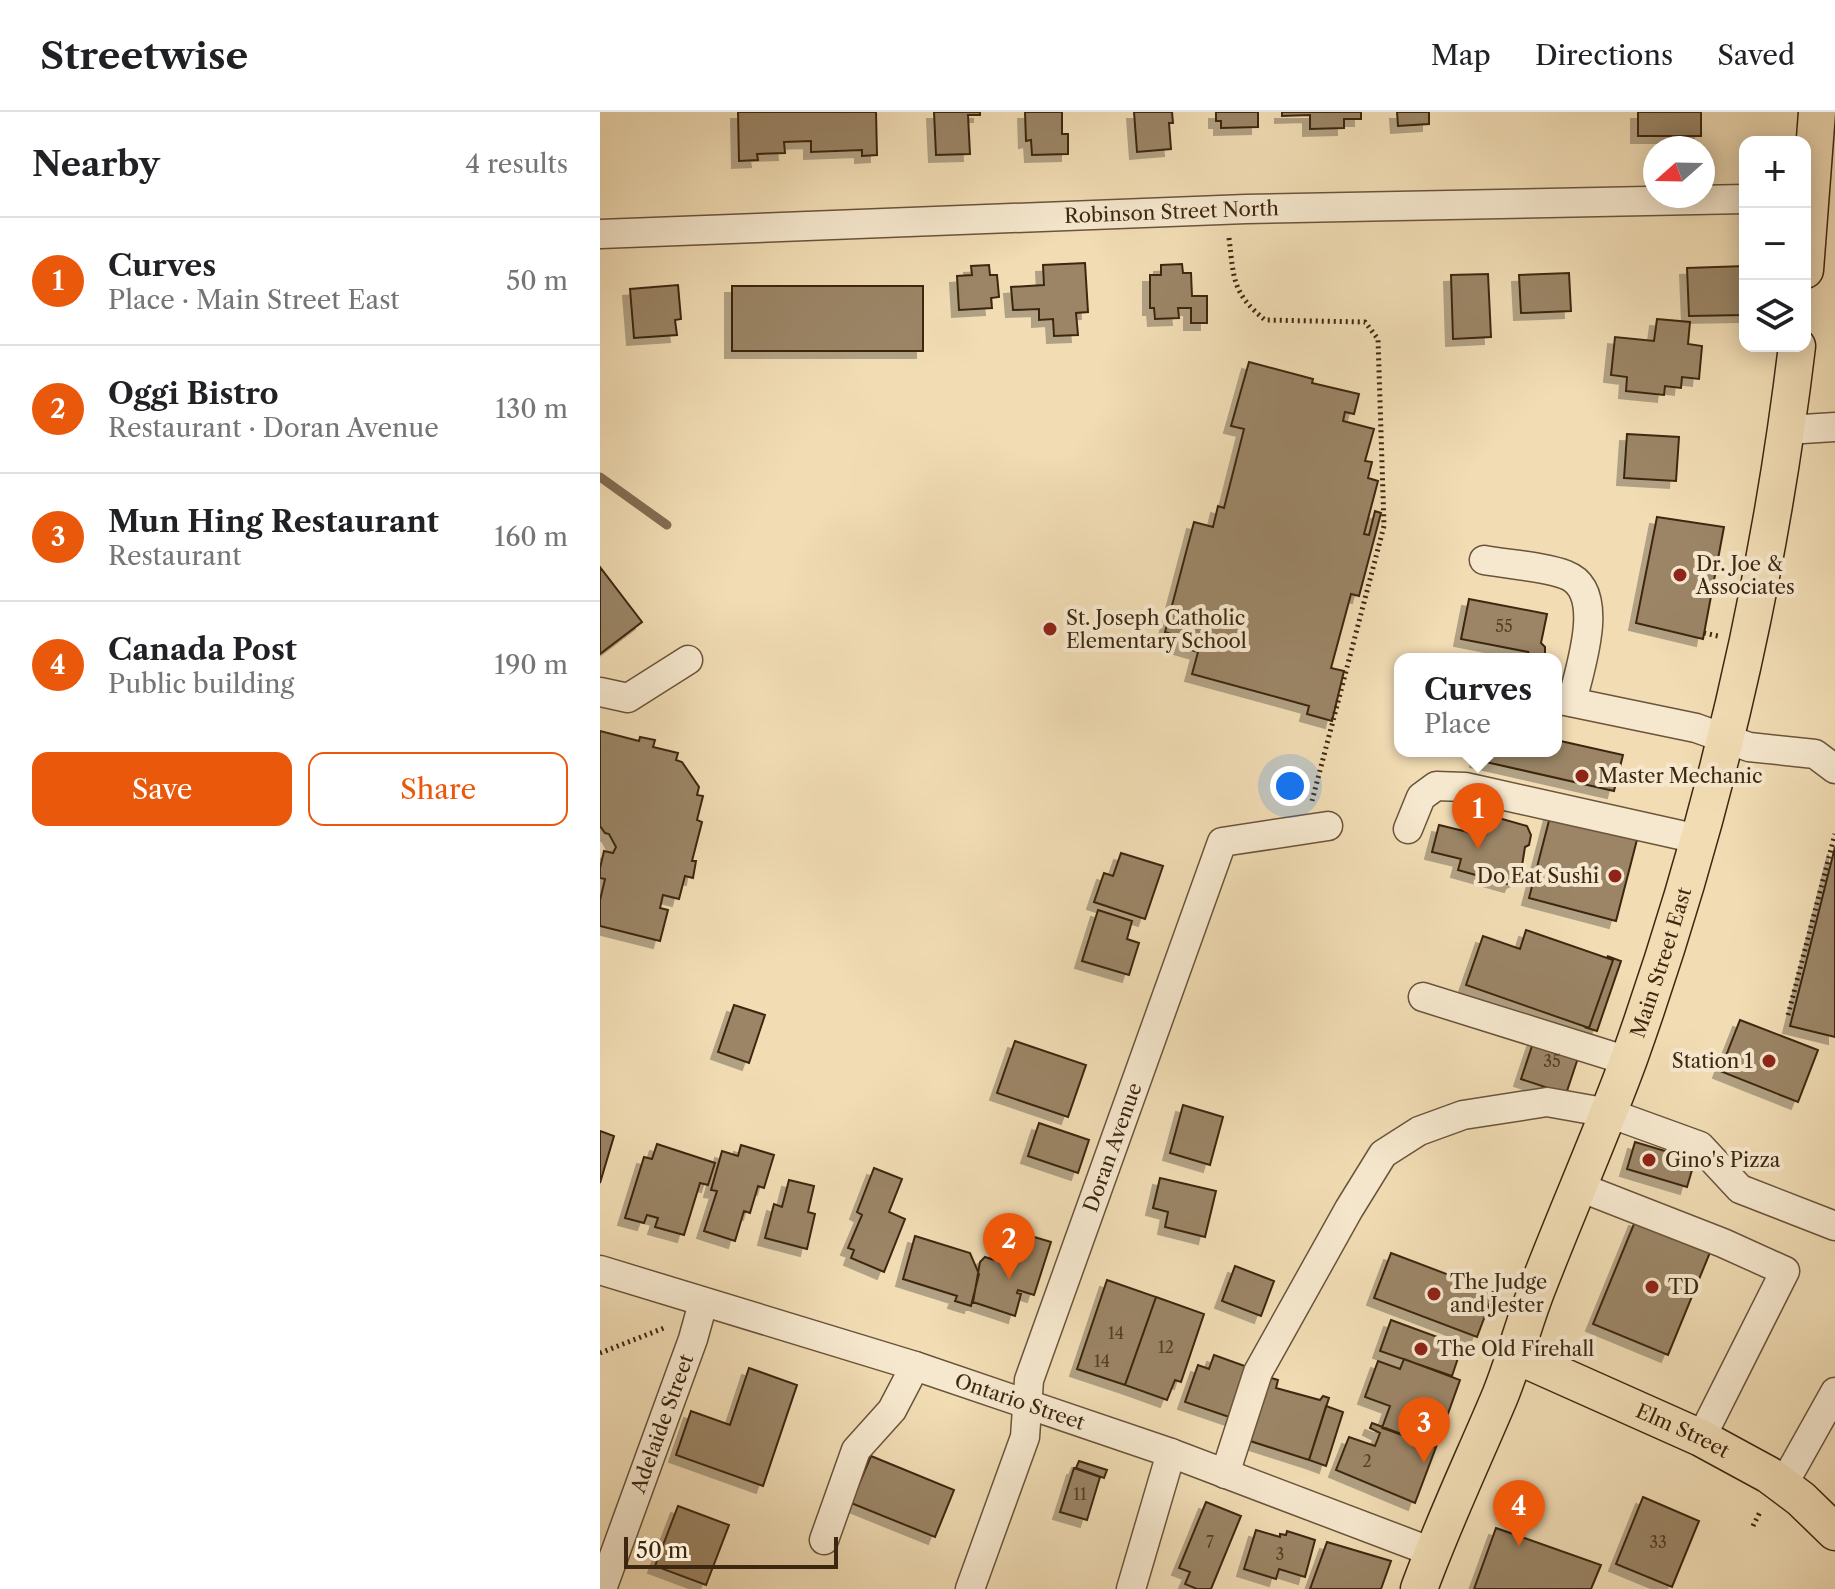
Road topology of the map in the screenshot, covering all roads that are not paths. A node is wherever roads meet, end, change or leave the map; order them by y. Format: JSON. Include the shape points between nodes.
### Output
{"nodes":[{"id":1,"x":1817,"y":112,"type":"edge"},
{"id":2,"x":1817,"y":195,"type":"edge"},
{"id":3,"x":1739,"y":199,"type":"edge"},
{"id":4,"x":1811,"y":232,"type":"edge"},
{"id":5,"x":600,"y":234,"type":"edge"},
{"id":6,"x":1796,"y":352,"type":"edge"},
{"id":7,"x":1835,"y":427,"type":"edge"},
{"id":8,"x":1787,"y":430,"type":"junction"},
{"id":9,"x":1484,"y":560,"type":"dead end"},
{"id":10,"x":688,"y":660,"type":"dead end"},
{"id":11,"x":600,"y":692,"type":"edge"},
{"id":12,"x":1564,"y":701,"type":"edge"},
{"id":13,"x":1724,"y":739,"type":"junction"},
{"id":14,"x":1828,"y":755,"type":"edge"},
{"id":15,"x":1319,"y":816,"type":"road end"},
{"id":16,"x":1408,"y":829,"type":"dead end"},
{"id":17,"x":1698,"y":839,"type":"junction"},
{"id":18,"x":1423,"y":997,"type":"dead end"},
{"id":19,"x":1628,"y":1061,"type":"junction"},
{"id":20,"x":1609,"y":1113,"type":"junction"},
{"id":21,"x":1577,"y":1186,"type":"junction"},
{"id":22,"x":1835,"y":1226,"type":"edge"},
{"id":23,"x":600,"y":1270,"type":"edge"},
{"id":24,"x":703,"y":1303,"type":"junction"},
{"id":25,"x":1515,"y":1355,"type":"junction"},
{"id":26,"x":915,"y":1366,"type":"junction"},
{"id":27,"x":1835,"y":1392,"type":"edge"},
{"id":28,"x":1029,"y":1406,"type":"junction"},
{"id":29,"x":1701,"y":1438,"type":"junction"},
{"id":30,"x":1171,"y":1453,"type":"junction"},
{"id":31,"x":1225,"y":1474,"type":"junction"},
{"id":32,"x":1783,"y":1485,"type":"junction"},
{"id":33,"x":1835,"y":1532,"type":"edge"},
{"id":34,"x":824,"y":1540,"type":"dead end"},
{"id":35,"x":608,"y":1545,"type":"edge"},
{"id":36,"x":1432,"y":1552,"type":"junction"},
{"id":37,"x":602,"y":1589,"type":"edge"},
{"id":38,"x":970,"y":1589,"type":"edge"},
{"id":39,"x":1131,"y":1589,"type":"edge"},
{"id":40,"x":1419,"y":1589,"type":"edge"}],
"edges":[{"from":1,"to":2,"type":"main road"},
{"from":2,"to":4,"type":"main road"},
{"from":3,"to":5,"type":"street","name":"Robinson Street North","via":[[1246,209]]},
{"from":6,"to":8,"type":"main road","name":"Main Street East"},
{"from":7,"to":8,"type":"street"},
{"from":8,"to":13,"type":"main road","name":"Main Street East","via":[[1757,601]]},
{"from":9,"to":12,"type":"street","via":[[1567,575],[1584,589],[1590,617]]},
{"from":10,"to":11,"type":"street","via":[[632,697]]},
{"from":12,"to":13,"type":"street","via":[[1696,728]]},
{"from":13,"to":14,"type":"street","via":[[1749,747]]},
{"from":13,"to":17,"type":"main road","name":"Main Street East"},
{"from":15,"to":28,"type":"street","name":"Doran Avenue","via":[[1222,842],[1029,1380]]},
{"from":16,"to":17,"type":"street","via":[[1421,797],[1436,786],[1465,787]]},
{"from":17,"to":19,"type":"main road","name":"Main Street East"},
{"from":18,"to":19,"type":"street"},
{"from":19,"to":20,"type":"main road","name":"Main Street East"},
{"from":20,"to":21,"type":"main road","name":"Main Street East"},
{"from":20,"to":22,"type":"street","via":[[1700,1146],[1740,1189]]},
{"from":20,"to":31,"type":"street","via":[[1547,1102],[1463,1115],[1419,1131],[1383,1154],[1258,1372]]},
{"from":21,"to":25,"type":"main road","name":"Main Street East"},
{"from":21,"to":29,"type":"street","via":[[1785,1271]]},
{"from":23,"to":24,"type":"street","name":"Ontario Street"},
{"from":24,"to":26,"type":"street","name":"Ontario Street"},
{"from":24,"to":35,"type":"street","name":"Adelaide Street"},
{"from":25,"to":29,"type":"main road","name":"Elm Street"},
{"from":25,"to":36,"type":"main road","name":"Main Street East"},
{"from":26,"to":28,"type":"street","name":"Ontario Street"},
{"from":26,"to":34,"type":"street","via":[[892,1410],[856,1450]]},
{"from":27,"to":32,"type":"street"},
{"from":28,"to":30,"type":"street","name":"Ontario Street"},
{"from":28,"to":38,"type":"street","name":"Doran Avenue","via":[[1025,1437]]},
{"from":29,"to":32,"type":"main road","name":"Elm Street"},
{"from":30,"to":31,"type":"street","name":"Ontario Street"},
{"from":30,"to":39,"type":"street"},
{"from":31,"to":36,"type":"street","name":"Ontario Street"},
{"from":32,"to":33,"type":"main road","name":"Elm Street"},
{"from":35,"to":37,"type":"street","name":"Adelaide Street"},
{"from":36,"to":40,"type":"main road","name":"Main Street East"}]}
